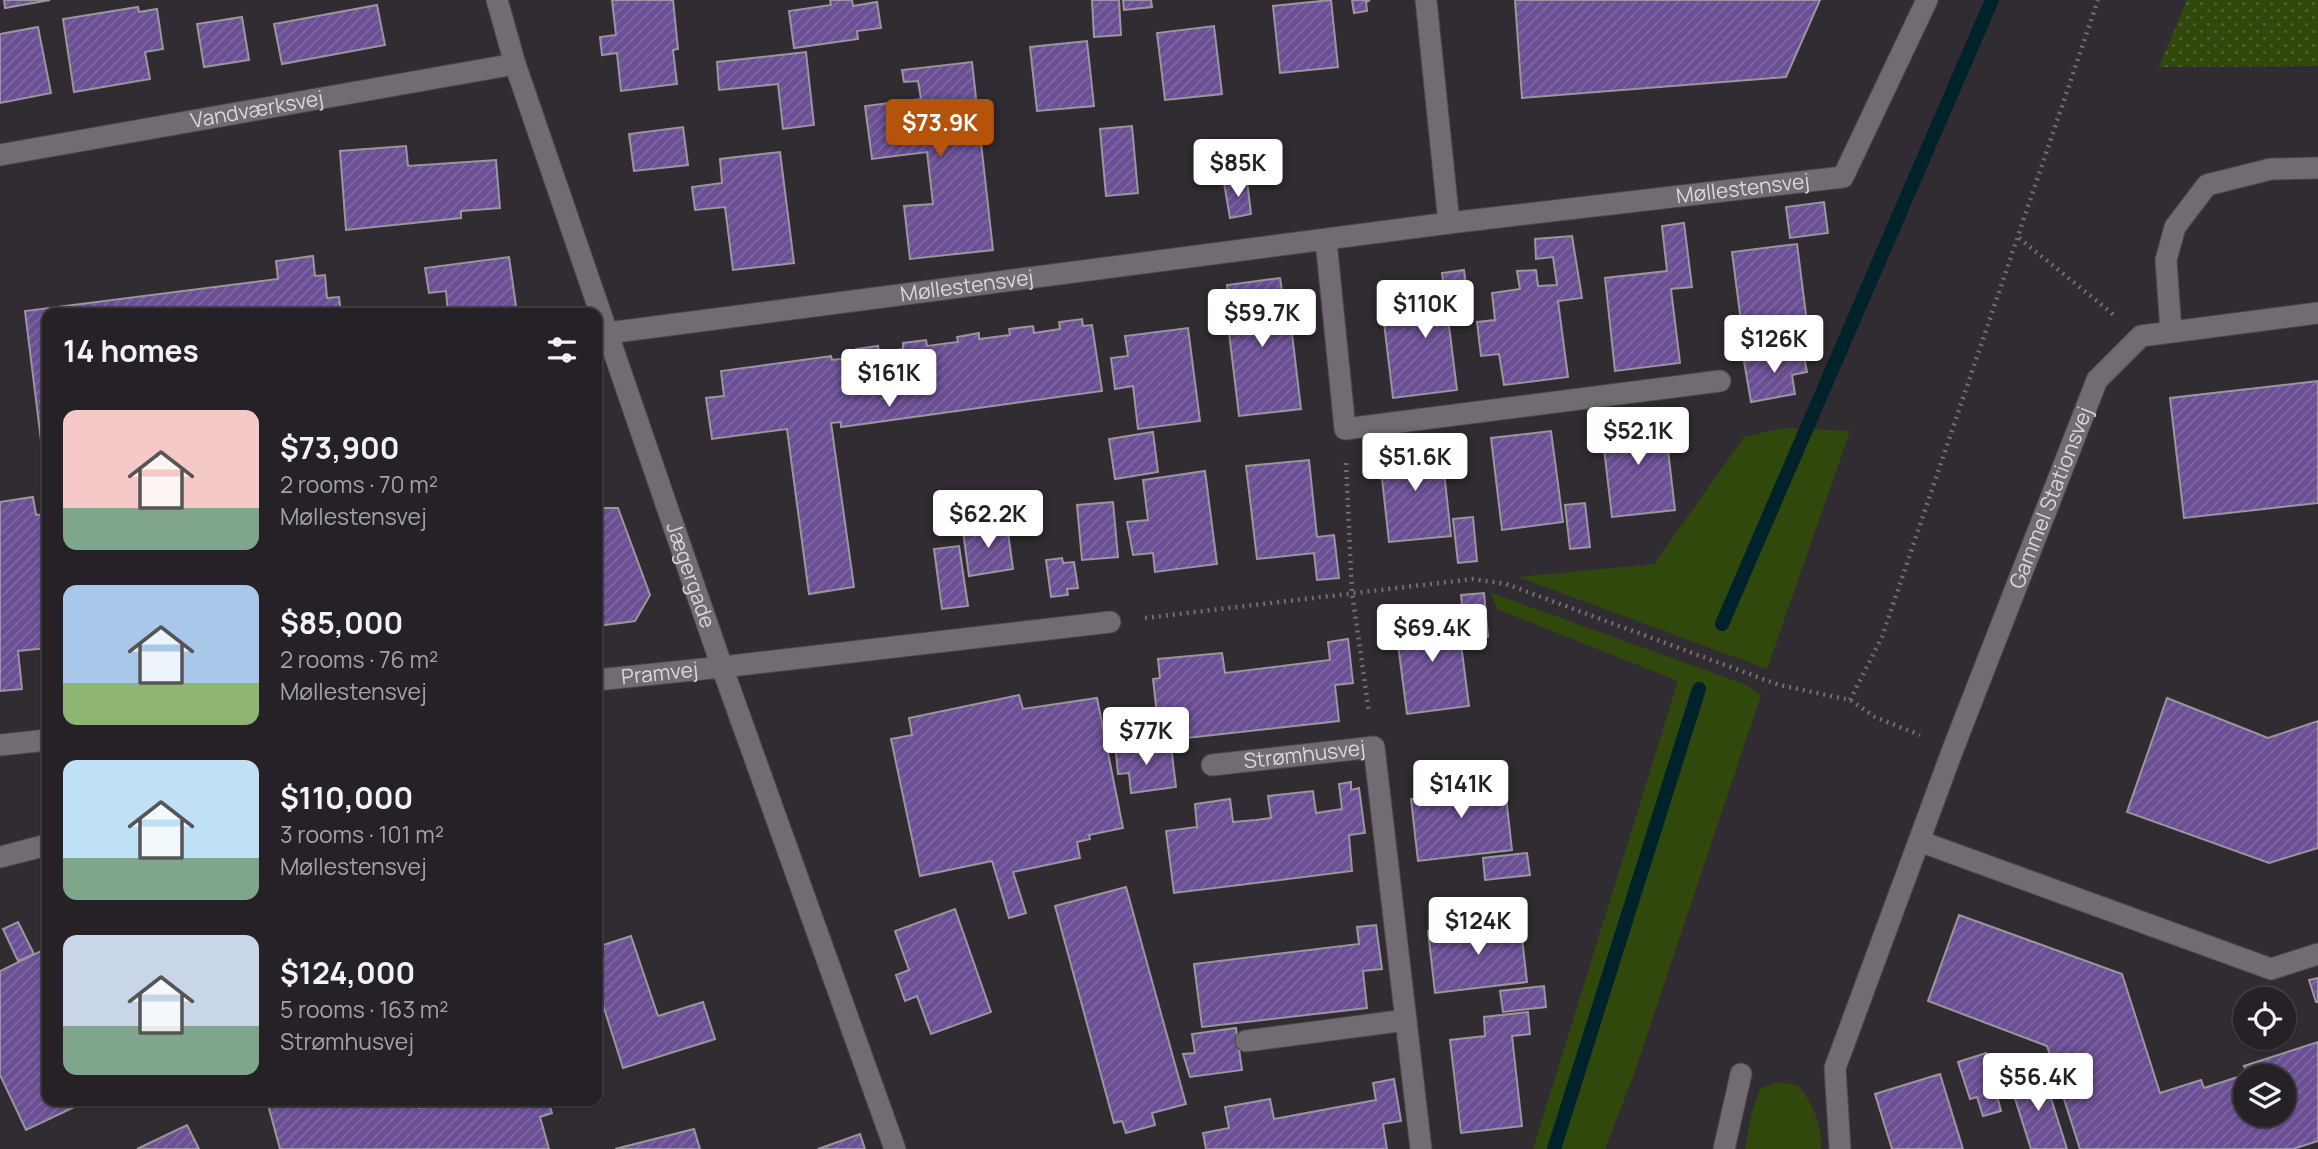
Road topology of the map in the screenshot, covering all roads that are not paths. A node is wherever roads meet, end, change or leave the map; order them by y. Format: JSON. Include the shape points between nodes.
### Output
{"nodes":[{"id":1,"x":497,"y":0,"type":"edge"},
{"id":2,"x":1426,"y":0,"type":"edge"},
{"id":3,"x":1927,"y":0,"type":"edge"},
{"id":4,"x":515,"y":64,"type":"junction"},
{"id":5,"x":0,"y":155,"type":"edge"},
{"id":6,"x":2318,"y":168,"type":"edge"},
{"id":7,"x":1449,"y":223,"type":"junction"},
{"id":8,"x":1326,"y":241,"type":"junction"},
{"id":9,"x":599,"y":308,"type":"edge"},
{"id":10,"x":2318,"y":313,"type":"edge"},
{"id":11,"x":602,"y":316,"type":"edge"},
{"id":12,"x":2171,"y":331,"type":"junction"},
{"id":13,"x":608,"y":333,"type":"junction"},
{"id":14,"x":1720,"y":381,"type":"dead end"},
{"id":15,"x":1110,"y":622,"type":"road end"},
{"id":16,"x":722,"y":667,"type":"junction"},
{"id":17,"x":602,"y":679,"type":"edge"},
{"id":18,"x":42,"y":741,"type":"edge"},
{"id":19,"x":0,"y":745,"type":"edge"},
{"id":20,"x":1212,"y":765,"type":"dead end"},
{"id":21,"x":1919,"y":841,"type":"junction"},
{"id":22,"x":42,"y":846,"type":"edge"},
{"id":23,"x":0,"y":857,"type":"edge"},
{"id":24,"x":2318,"y":954,"type":"edge"},
{"id":25,"x":1406,"y":1020,"type":"junction"},
{"id":26,"x":1246,"y":1041,"type":"dead end"},
{"id":27,"x":1741,"y":1074,"type":"dead end"},
{"id":28,"x":895,"y":1149,"type":"edge"},
{"id":29,"x":1421,"y":1149,"type":"edge"},
{"id":30,"x":1724,"y":1149,"type":"edge"},
{"id":31,"x":1840,"y":1149,"type":"edge"}],
"edges":[{"from":1,"to":4,"type":"street","name":"Jægergade"},
{"from":2,"to":7,"type":"street"},
{"from":3,"to":7,"type":"street","name":"Møllestensvej","via":[[1843,177]]},
{"from":4,"to":5,"type":"street","name":"Vandværksvej"},
{"from":4,"to":9,"type":"street","name":"Jægergade"},
{"from":6,"to":12,"type":"street","via":[[2271,169],[2207,185],[2175,228],[2166,260]]},
{"from":7,"to":8,"type":"street","name":"Møllestensvej"},
{"from":8,"to":13,"type":"street","name":"Møllestensvej"},
{"from":8,"to":14,"type":"street","via":[[1345,429]]},
{"from":10,"to":12,"type":"street"},
{"from":11,"to":13,"type":"street","name":"Jægergade"},
{"from":12,"to":21,"type":"street","name":"Gammel Stationsvej","via":[[2141,336],[2096,380]]},
{"from":13,"to":16,"type":"street","name":"Jægergade"},
{"from":15,"to":16,"type":"street","name":"Pramvej"},
{"from":16,"to":17,"type":"street","name":"Pramvej"},
{"from":16,"to":28,"type":"street","name":"Jægergade"},
{"from":18,"to":19,"type":"street"},
{"from":20,"to":25,"type":"street","name":"Strømhusvej","via":[[1374,747]]},
{"from":21,"to":24,"type":"street","via":[[2271,969]]},
{"from":21,"to":31,"type":"street","name":"Gammel Stationsvej","via":[[1835,1068]]},
{"from":22,"to":23,"type":"street"},
{"from":25,"to":26,"type":"street"},
{"from":25,"to":29,"type":"street","name":"Strømhusvej"},
{"from":27,"to":30,"type":"street"}]}
